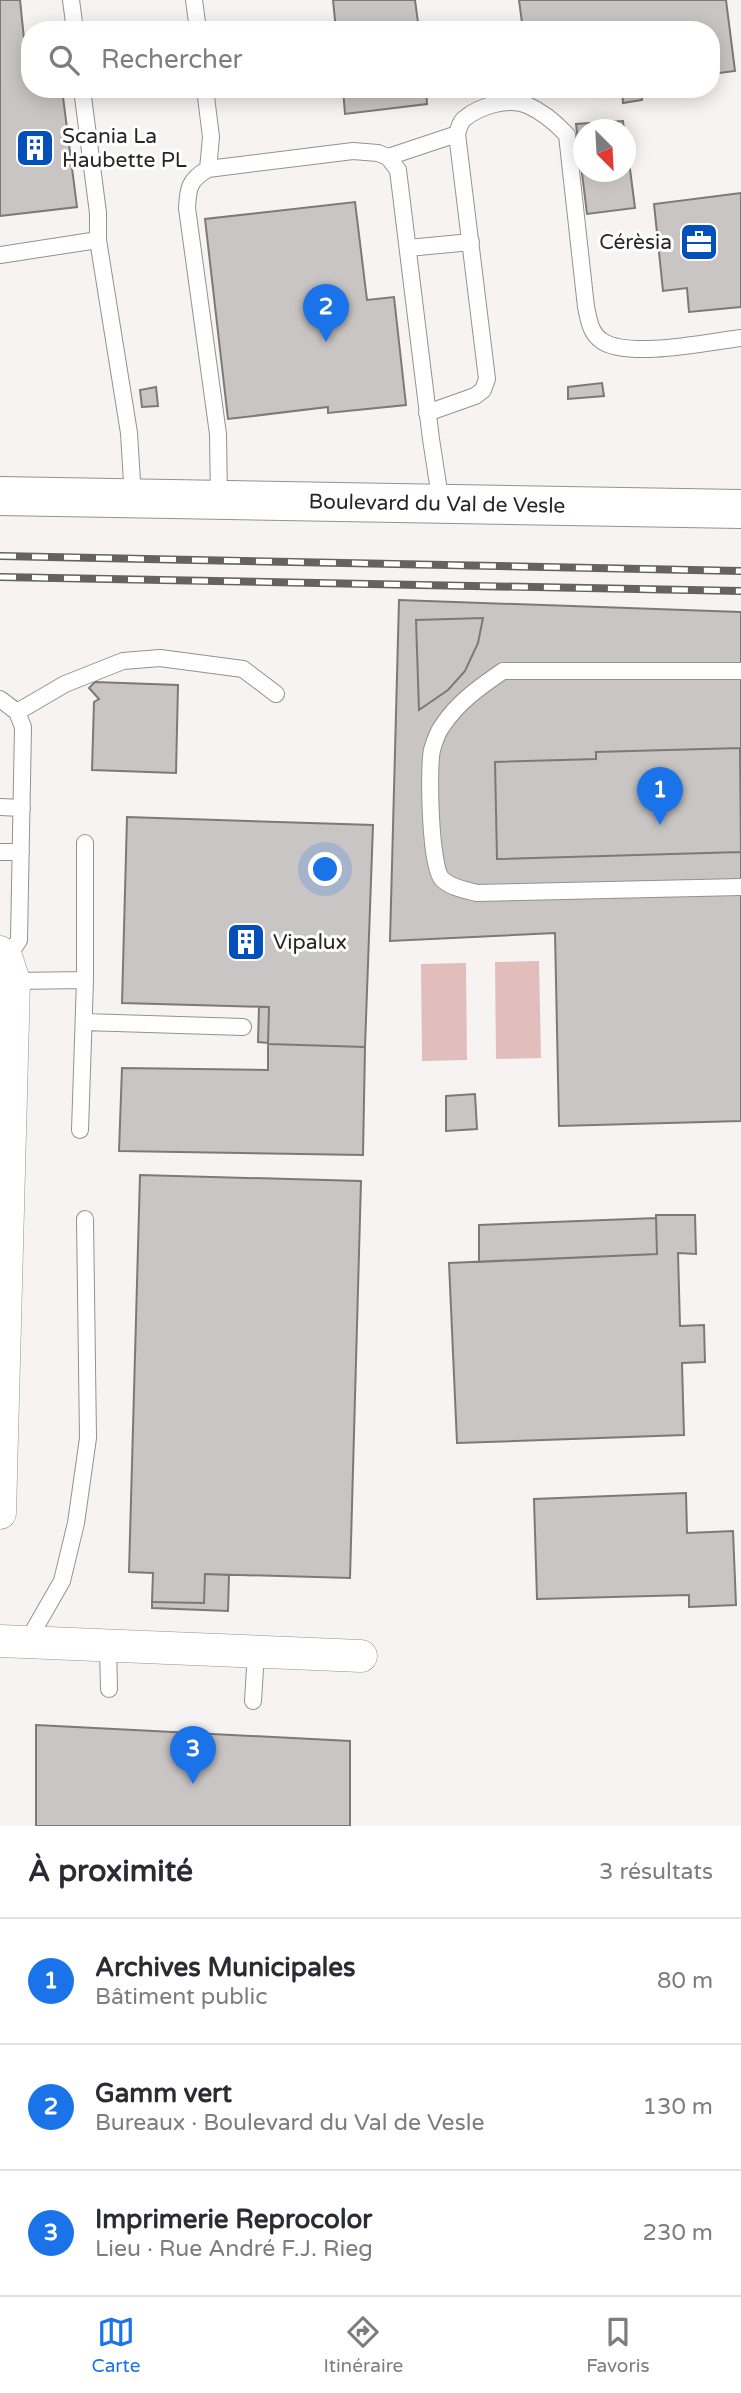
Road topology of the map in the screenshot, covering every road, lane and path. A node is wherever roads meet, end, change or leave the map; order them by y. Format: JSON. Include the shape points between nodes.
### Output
{"nodes":[{"id":1,"x":71,"y":0,"type":"edge"},
{"id":2,"x":194,"y":0,"type":"edge"},
{"id":3,"x":74,"y":21,"type":"edge"},
{"id":4,"x":197,"y":21,"type":"edge"},
{"id":5,"x":83,"y":98,"type":"edge"},
{"id":6,"x":206,"y":98,"type":"edge"},
{"id":7,"x":457,"y":134,"type":"junction"},
{"id":8,"x":388,"y":156,"type":"junction"},
{"id":9,"x":208,"y":169,"type":"junction"},
{"id":10,"x":98,"y":240,"type":"junction"},
{"id":11,"x":471,"y":242,"type":"junction"},
{"id":12,"x":408,"y":248,"type":"junction"},
{"id":13,"x":0,"y":255,"type":"edge"},
{"id":14,"x":741,"y":338,"type":"edge"},
{"id":15,"x":427,"y":413,"type":"junction"},
{"id":16,"x":0,"y":496,"type":"edge"},
{"id":17,"x":133,"y":498,"type":"junction"},
{"id":18,"x":219,"y":500,"type":"junction"},
{"id":19,"x":441,"y":504,"type":"junction"},
{"id":20,"x":741,"y":509,"type":"edge"},
{"id":21,"x":741,"y":671,"type":"edge"},
{"id":22,"x":276,"y":694,"type":"dead end"},
{"id":23,"x":0,"y":699,"type":"edge"},
{"id":24,"x":17,"y":712,"type":"junction"},
{"id":25,"x":0,"y":807,"type":"edge"},
{"id":26,"x":22,"y":808,"type":"junction"},
{"id":27,"x":85,"y":844,"type":"dead end"},
{"id":28,"x":0,"y":852,"type":"edge"},
{"id":29,"x":21,"y":852,"type":"junction"},
{"id":30,"x":741,"y":887,"type":"edge"},
{"id":31,"x":7,"y":964,"type":"edge"},
{"id":32,"x":85,"y":980,"type":"junction"},
{"id":33,"x":6,"y":1022,"type":"edge"},
{"id":34,"x":84,"y":1022,"type":"junction"},
{"id":35,"x":243,"y":1027,"type":"dead end"},
{"id":36,"x":80,"y":1130,"type":"dead end"},
{"id":37,"x":85,"y":1219,"type":"dead end"},
{"id":38,"x":3,"y":1246,"type":"edge"},
{"id":39,"x":2,"y":1336,"type":"edge"},
{"id":40,"x":1,"y":1427,"type":"edge"},
{"id":41,"x":0,"y":1513,"type":"edge"},
{"id":42,"x":13,"y":1641,"type":"edge"},
{"id":43,"x":108,"y":1646,"type":"junction"},
{"id":44,"x":256,"y":1652,"type":"junction"},
{"id":45,"x":361,"y":1656,"type":"dead end"},
{"id":46,"x":109,"y":1689,"type":"dead end"},
{"id":47,"x":253,"y":1702,"type":"dead end"}],
"edges":[{"from":1,"to":3,"type":"lane"},
{"from":2,"to":4,"type":"lane"},
{"from":5,"to":10,"type":"lane"},
{"from":6,"to":9,"type":"lane","via":[[211,137]]},
{"from":7,"to":8,"type":"lane"},
{"from":7,"to":11,"type":"lane"},
{"from":7,"to":14,"type":"lane","via":[[461,120],[481,108],[511,101],[552,119],[567,135],[586,307],[590,328],[602,340],[648,349]]},
{"from":8,"to":9,"type":"lane","via":[[354,151]]},
{"from":8,"to":12,"type":"lane","via":[[398,170]]},
{"from":9,"to":18,"type":"lane","via":[[187,189],[187,208],[218,434]]},
{"from":10,"to":13,"type":"lane"},
{"from":10,"to":17,"type":"lane","via":[[129,433]]},
{"from":11,"to":12,"type":"lane"},
{"from":11,"to":15,"type":"lane","via":[[487,379],[475,396]]},
{"from":12,"to":15,"type":"lane"},
{"from":15,"to":19,"type":"lane"},
{"from":16,"to":17,"type":"street","name":"Boulevard du Val de Vesle"},
{"from":17,"to":18,"type":"street","name":"Boulevard du Val de Vesle"},
{"from":18,"to":19,"type":"street","name":"Boulevard du Val de Vesle"},
{"from":19,"to":20,"type":"street","name":"Boulevard du Val de Vesle"},
{"from":21,"to":30,"type":"lane","via":[[503,671],[476,689],[442,726],[432,750],[430,772],[434,859],[441,878],[455,887],[477,893]]},
{"from":22,"to":24,"type":"lane","via":[[243,668],[160,658],[122,661],[65,684]]},
{"from":23,"to":24,"type":"lane"},
{"from":24,"to":26,"type":"lane","via":[[23,727]]},
{"from":25,"to":26,"type":"lane"},
{"from":26,"to":29,"type":"lane"},
{"from":27,"to":32,"type":"lane"},
{"from":28,"to":29,"type":"lane"},
{"from":29,"to":31,"type":"lane","via":[[19,940]]},
{"from":31,"to":32,"type":"lane"},
{"from":31,"to":33,"type":"street"},
{"from":32,"to":34,"type":"lane"},
{"from":33,"to":38,"type":"street"},
{"from":34,"to":35,"type":"lane"},
{"from":34,"to":36,"type":"lane"},
{"from":37,"to":42,"type":"lane","via":[[89,1438],[76,1523],[62,1581]]},
{"from":38,"to":39,"type":"street"},
{"from":39,"to":40,"type":"street"},
{"from":40,"to":41,"type":"street"},
{"from":42,"to":43,"type":"street"},
{"from":43,"to":44,"type":"street"},
{"from":43,"to":46,"type":"lane"},
{"from":44,"to":45,"type":"street"},
{"from":44,"to":47,"type":"lane"}]}
